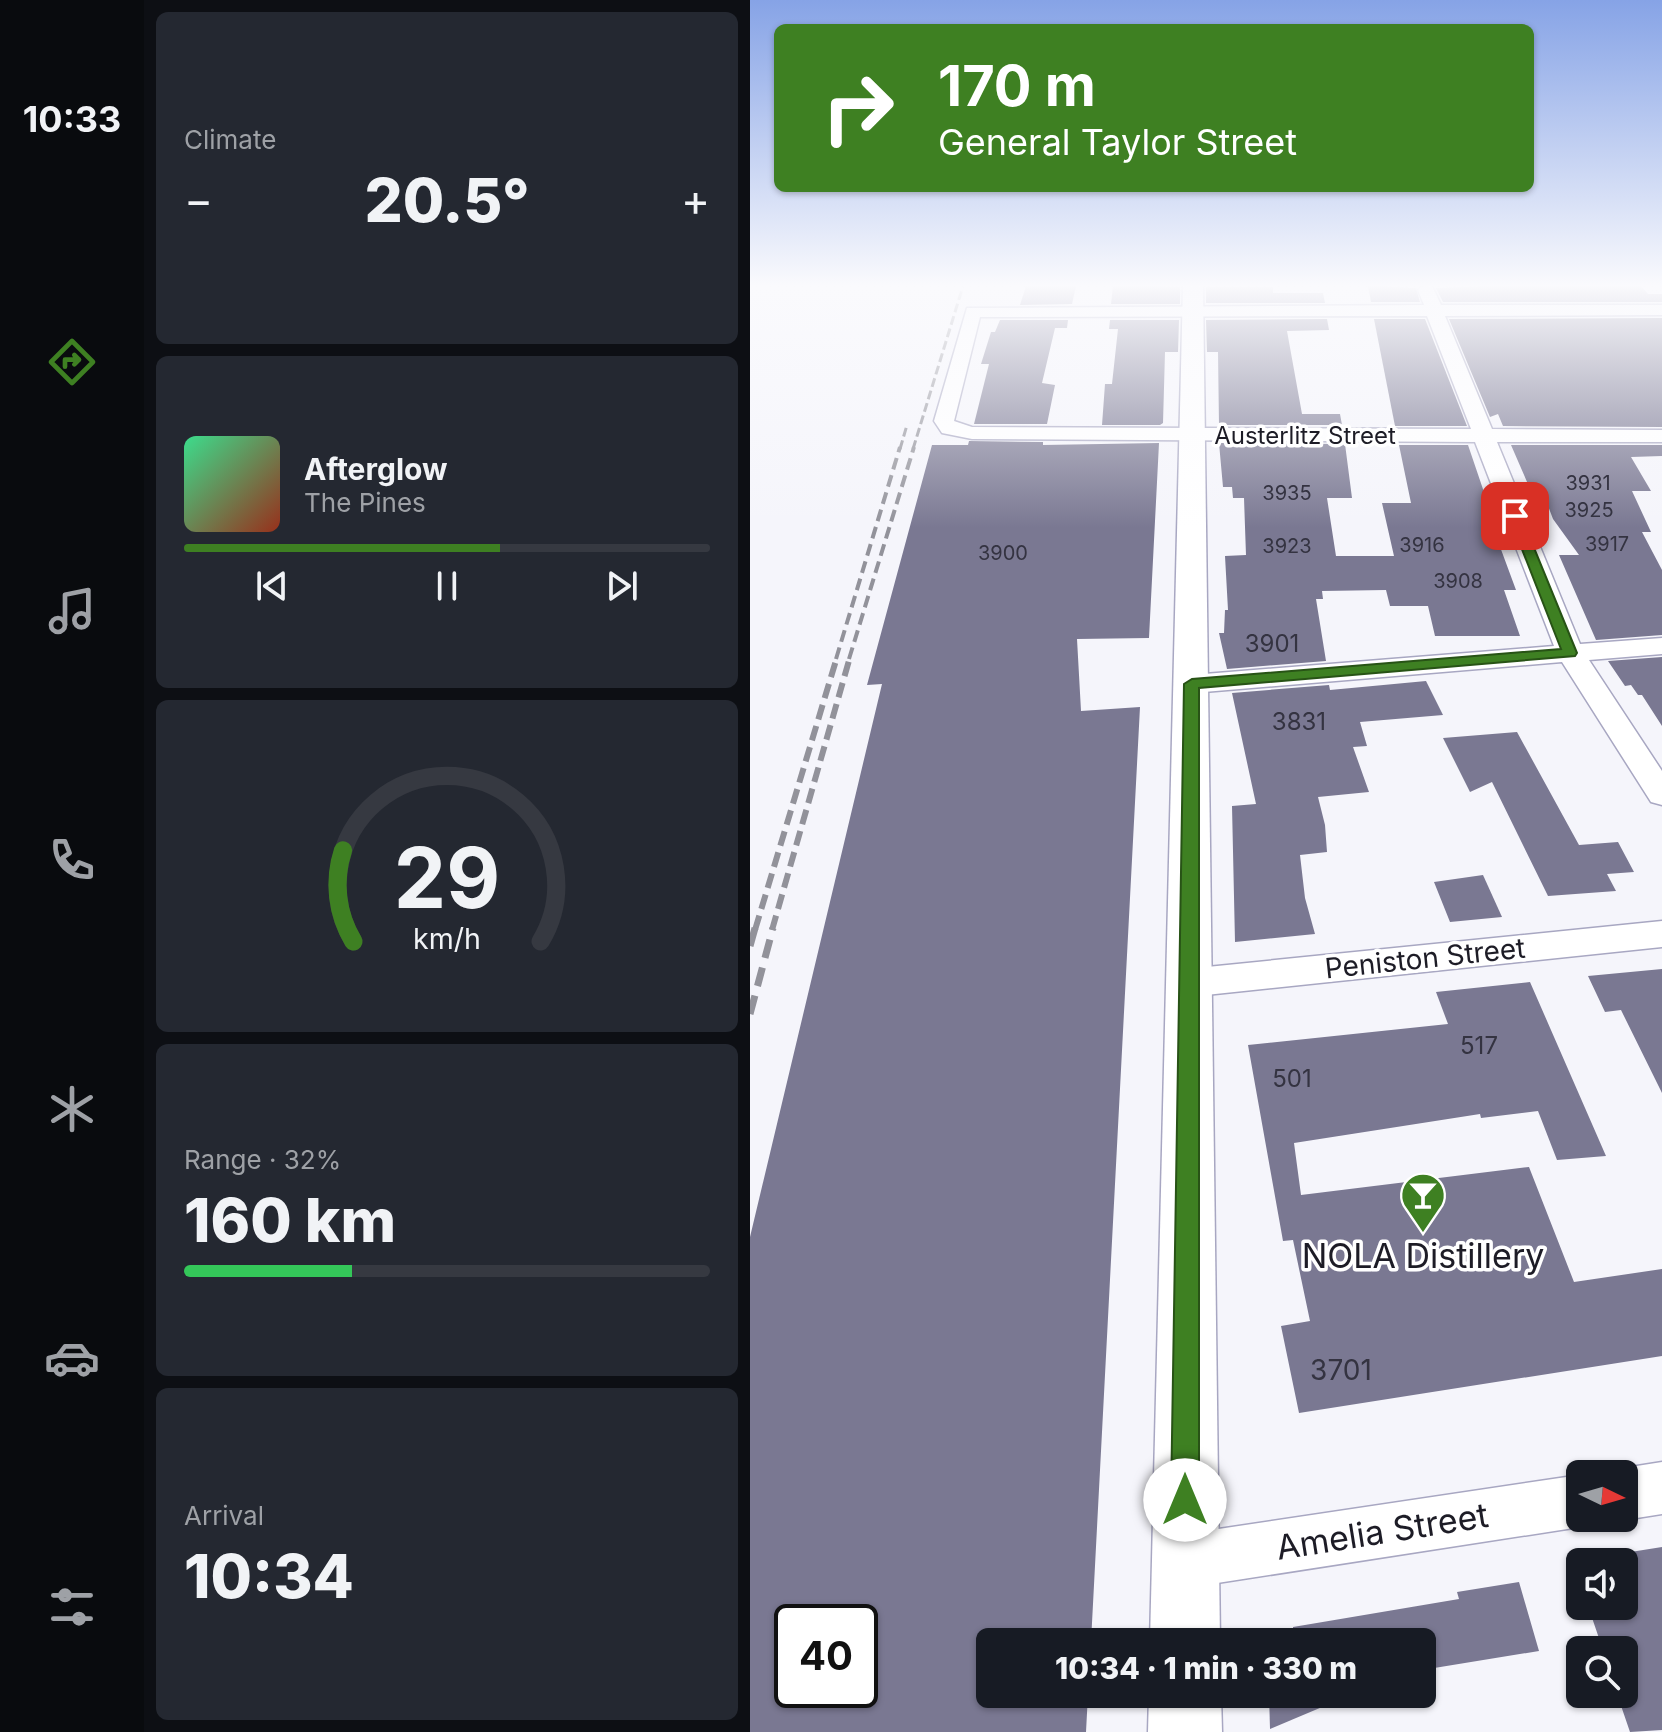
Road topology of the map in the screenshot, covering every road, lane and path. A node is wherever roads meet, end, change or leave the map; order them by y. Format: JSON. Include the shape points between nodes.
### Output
{"nodes":[{"id":1,"x":958,"y":367,"type":"edge"},
{"id":2,"x":1191,"y":367,"type":"edge"},
{"id":3,"x":1457,"y":367,"type":"edge"},
{"id":4,"x":1190,"y":435,"type":"junction"},
{"id":5,"x":1484,"y":435,"type":"junction"},
{"id":6,"x":1662,"y":436,"type":"edge"},
{"id":7,"x":1662,"y":646,"type":"edge"},
{"id":8,"x":1570,"y":653,"type":"junction"},
{"id":9,"x":1192,"y":684,"type":"junction"},
{"id":10,"x":1662,"y":795,"type":"edge"},
{"id":11,"x":1662,"y":934,"type":"edge"},
{"id":12,"x":1187,"y":983,"type":"junction"},
{"id":13,"x":1662,"y":1488,"type":"edge"},
{"id":14,"x":1638,"y":1492,"type":"edge"},
{"id":15,"x":1566,"y":1503,"type":"edge"},
{"id":16,"x":1185,"y":1561,"type":"junction"},
{"id":17,"x":1185,"y":1628,"type":"edge"},
{"id":18,"x":1185,"y":1708,"type":"edge"},
{"id":19,"x":1185,"y":1732,"type":"edge"}],
"edges":[{"from":1,"to":4,"type":"street","name":"Austerlitz Street","via":[[944,421],[949,429]]},
{"from":2,"to":4,"type":"street"},
{"from":3,"to":5,"type":"street"},
{"from":4,"to":5,"type":"street","name":"Austerlitz Street"},
{"from":4,"to":9,"type":"street"},
{"from":5,"to":6,"type":"street","name":"Austerlitz Street"},
{"from":5,"to":8,"type":"street"},
{"from":7,"to":8,"type":"street"},
{"from":8,"to":9,"type":"street"},
{"from":8,"to":10,"type":"street"},
{"from":9,"to":12,"type":"street"},
{"from":11,"to":12,"type":"street","name":"Peniston Street"},
{"from":12,"to":16,"type":"street"},
{"from":13,"to":14,"type":"street"},
{"from":15,"to":16,"type":"street","name":"Amelia Street"},
{"from":16,"to":17,"type":"street"},
{"from":18,"to":19,"type":"street"}]}
